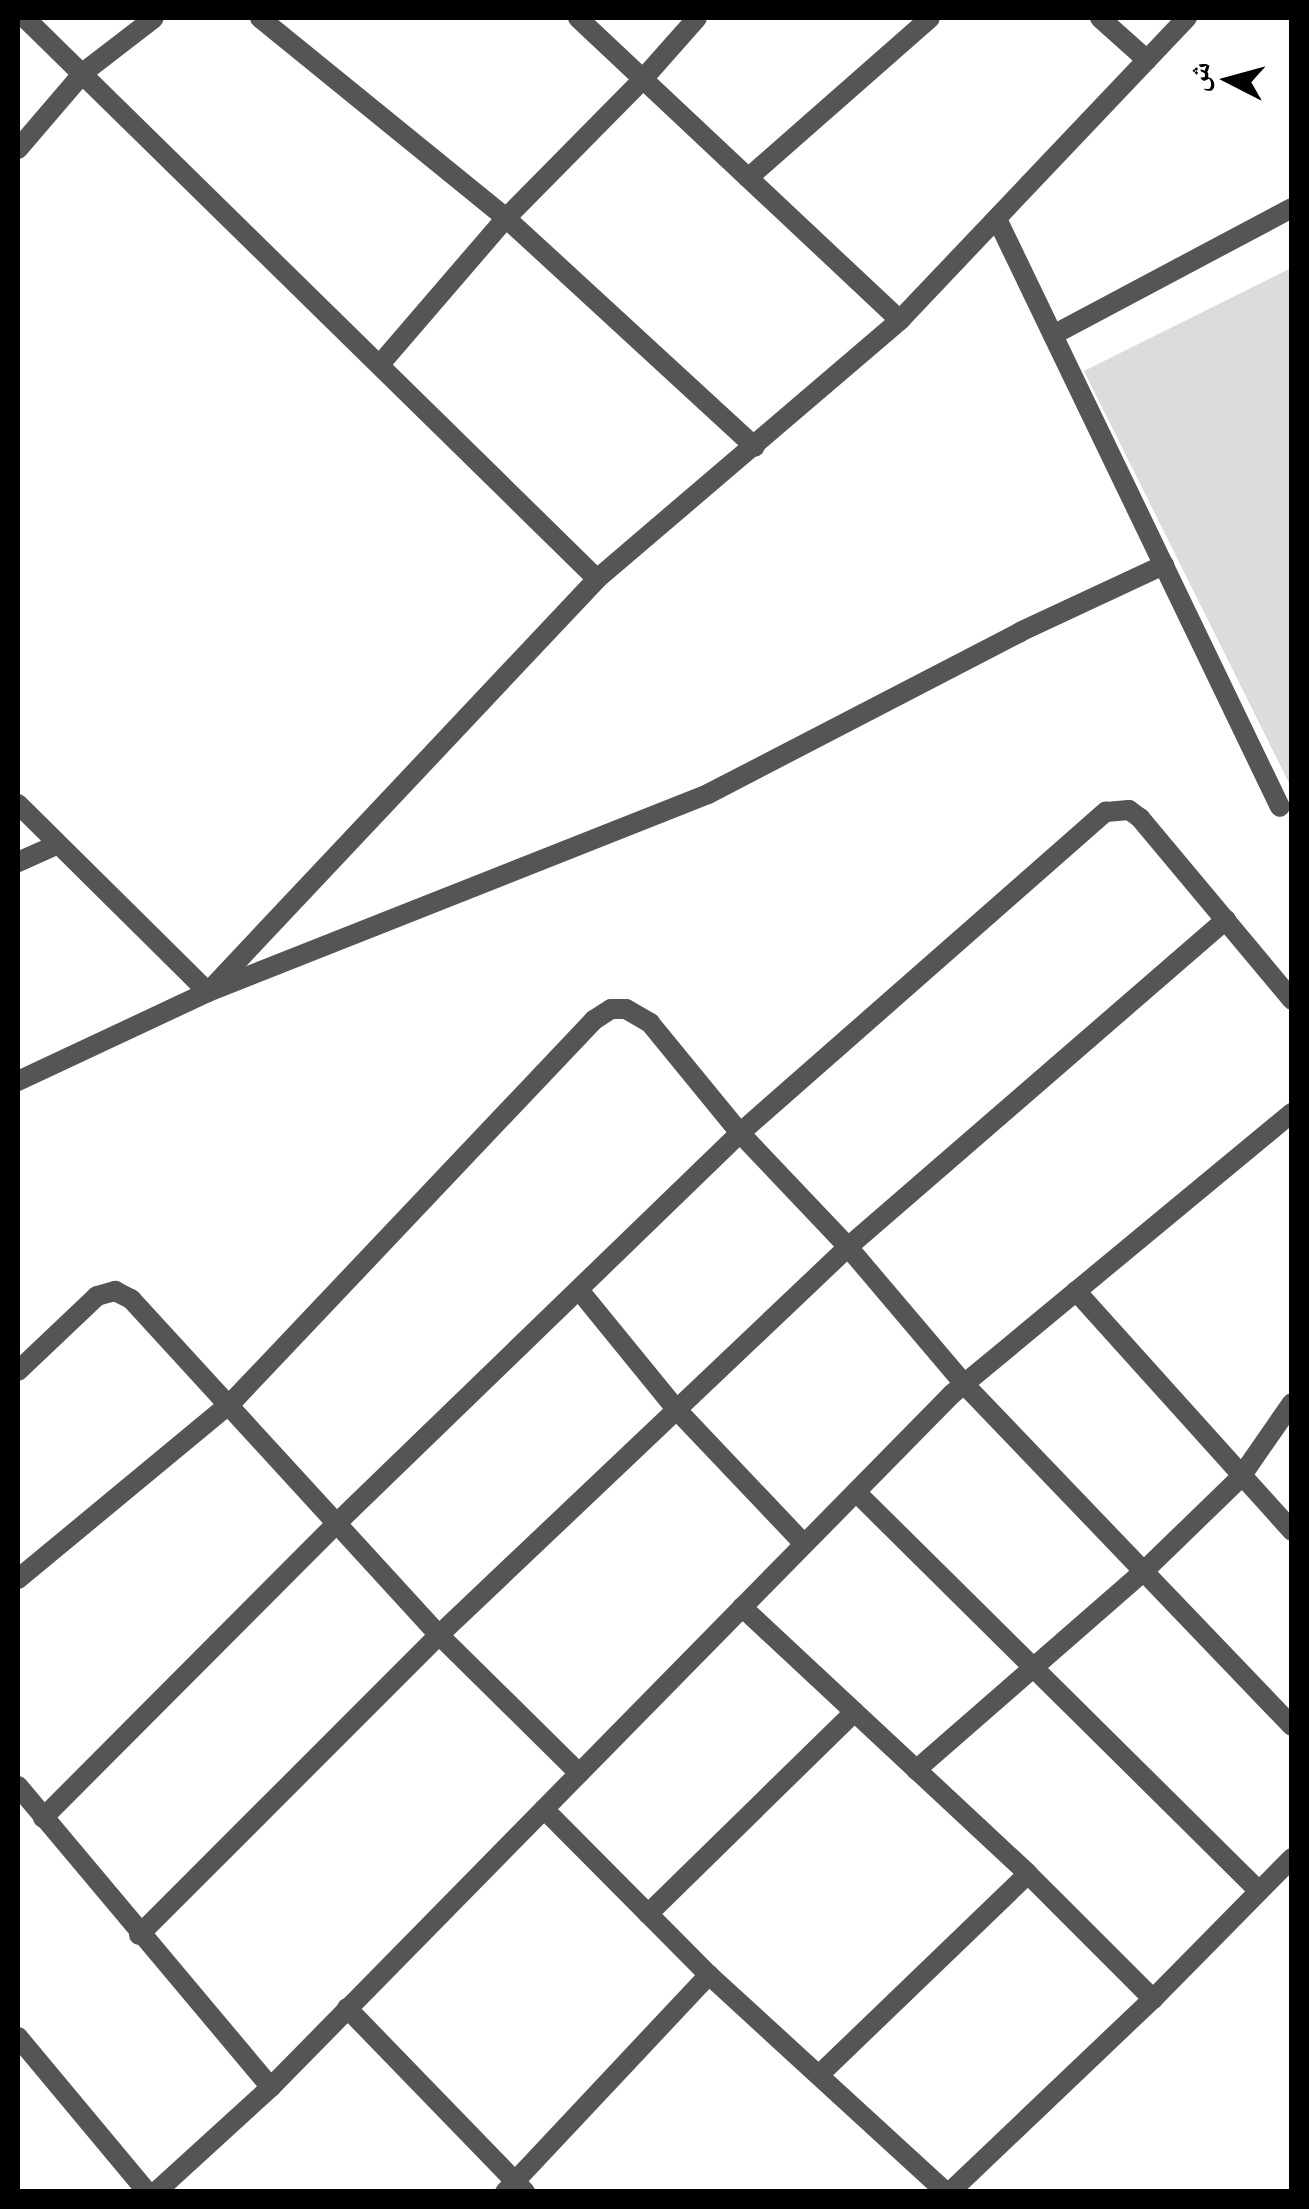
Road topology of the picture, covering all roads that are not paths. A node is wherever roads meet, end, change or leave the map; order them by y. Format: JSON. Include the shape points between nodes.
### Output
{"nodes":[{"id":1,"x":26,"y":18,"type":"edge"},
{"id":2,"x":154,"y":18,"type":"edge"},
{"id":3,"x":260,"y":18,"type":"edge"},
{"id":4,"x":578,"y":18,"type":"edge"},
{"id":5,"x":696,"y":18,"type":"edge"},
{"id":6,"x":930,"y":18,"type":"edge"},
{"id":7,"x":1100,"y":18,"type":"edge"},
{"id":8,"x":1187,"y":18,"type":"edge"},
{"id":9,"x":1147,"y":60,"type":"junction"},
{"id":10,"x":84,"y":72,"type":"junction"},
{"id":11,"x":643,"y":79,"type":"junction"},
{"id":12,"x":18,"y":149,"type":"edge"},
{"id":13,"x":748,"y":178,"type":"junction"},
{"id":14,"x":1292,"y":208,"type":"edge"},
{"id":15,"x":506,"y":218,"type":"junction"},
{"id":16,"x":998,"y":221,"type":"junction"},
{"id":17,"x":900,"y":320,"type":"junction"},
{"id":18,"x":1053,"y":334,"type":"junction"},
{"id":19,"x":382,"y":362,"type":"junction"},
{"id":20,"x":755,"y":447,"type":"junction"},
{"id":21,"x":1164,"y":565,"type":"junction"},
{"id":22,"x":597,"y":578,"type":"junction"},
{"id":23,"x":18,"y":804,"type":"edge"},
{"id":24,"x":1280,"y":807,"type":"dead end"},
{"id":25,"x":56,"y":845,"type":"junction"},
{"id":26,"x":18,"y":862,"type":"edge"},
{"id":27,"x":1226,"y":920,"type":"junction"},
{"id":28,"x":208,"y":992,"type":"junction"},
{"id":29,"x":1292,"y":1000,"type":"edge"},
{"id":30,"x":18,"y":1081,"type":"edge"},
{"id":31,"x":1292,"y":1113,"type":"edge"},
{"id":32,"x":740,"y":1133,"type":"junction"},
{"id":33,"x":848,"y":1247,"type":"junction"},
{"id":34,"x":579,"y":1290,"type":"junction"},
{"id":35,"x":1076,"y":1291,"type":"junction"},
{"id":36,"x":18,"y":1371,"type":"edge"},
{"id":37,"x":964,"y":1384,"type":"junction"},
{"id":38,"x":231,"y":1403,"type":"junction"},
{"id":39,"x":1292,"y":1403,"type":"edge"},
{"id":40,"x":676,"y":1409,"type":"junction"},
{"id":41,"x":1240,"y":1478,"type":"junction"},
{"id":42,"x":856,"y":1492,"type":"junction"},
{"id":43,"x":337,"y":1524,"type":"junction"},
{"id":44,"x":1292,"y":1531,"type":"edge"},
{"id":45,"x":804,"y":1544,"type":"junction"},
{"id":46,"x":1144,"y":1572,"type":"junction"},
{"id":47,"x":18,"y":1579,"type":"edge"},
{"id":48,"x":742,"y":1608,"type":"junction"},
{"id":49,"x":439,"y":1635,"type":"junction"},
{"id":50,"x":1030,"y":1670,"type":"junction"},
{"id":51,"x":854,"y":1712,"type":"junction"},
{"id":52,"x":1292,"y":1726,"type":"edge"},
{"id":53,"x":916,"y":1770,"type":"junction"},
{"id":54,"x":579,"y":1774,"type":"junction"},
{"id":55,"x":18,"y":1786,"type":"edge"},
{"id":56,"x":544,"y":1809,"type":"junction"},
{"id":57,"x":43,"y":1818,"type":"junction"},
{"id":58,"x":1292,"y":1858,"type":"edge"},
{"id":59,"x":1028,"y":1874,"type":"junction"},
{"id":60,"x":1257,"y":1889,"type":"junction"},
{"id":61,"x":648,"y":1914,"type":"junction"},
{"id":62,"x":140,"y":1935,"type":"junction"},
{"id":63,"x":709,"y":1976,"type":"junction"},
{"id":64,"x":1153,"y":2000,"type":"junction"},
{"id":65,"x":348,"y":2008,"type":"junction"},
{"id":66,"x":18,"y":2037,"type":"edge"},
{"id":67,"x":819,"y":2075,"type":"junction"},
{"id":68,"x":271,"y":2087,"type":"junction"},
{"id":69,"x":515,"y":2188,"type":"edge"},
{"id":70,"x":147,"y":2192,"type":"edge"},
{"id":71,"x":156,"y":2192,"type":"edge"},
{"id":72,"x":948,"y":2192,"type":"edge"}],
"edges":[{"from":1,"to":10,"type":"street"},
{"from":2,"to":10,"type":"street"},
{"from":3,"to":15,"type":"street"},
{"from":4,"to":11,"type":"street"},
{"from":5,"to":11,"type":"street"},
{"from":6,"to":13,"type":"street"},
{"from":7,"to":9,"type":"street"},
{"from":8,"to":9,"type":"street"},
{"from":9,"to":16,"type":"street"},
{"from":10,"to":12,"type":"street"},
{"from":10,"to":19,"type":"street"},
{"from":11,"to":13,"type":"street"},
{"from":11,"to":15,"type":"street"},
{"from":13,"to":17,"type":"street"},
{"from":14,"to":18,"type":"street"},
{"from":15,"to":19,"type":"street"},
{"from":15,"to":20,"type":"street"},
{"from":16,"to":17,"type":"street"},
{"from":16,"to":18,"type":"street"},
{"from":17,"to":20,"type":"street"},
{"from":18,"to":21,"type":"street"},
{"from":19,"to":22,"type":"street"},
{"from":20,"to":22,"type":"street"},
{"from":21,"to":24,"type":"street"},
{"from":21,"to":28,"type":"street","via":[[708,794]]},
{"from":22,"to":28,"type":"street"},
{"from":23,"to":25,"type":"street"},
{"from":25,"to":26,"type":"street"},
{"from":25,"to":28,"type":"street"},
{"from":27,"to":29,"type":"street"},
{"from":27,"to":32,"type":"street","via":[[1140,818],[1130,810],[1106,812]]},
{"from":27,"to":33,"type":"street"},
{"from":28,"to":30,"type":"street"},
{"from":31,"to":35,"type":"street"},
{"from":32,"to":33,"type":"street"},
{"from":32,"to":34,"type":"street"},
{"from":32,"to":38,"type":"street","via":[[639,1013],[610,1010]]},
{"from":33,"to":37,"type":"street"},
{"from":33,"to":40,"type":"street"},
{"from":34,"to":40,"type":"street"},
{"from":34,"to":43,"type":"street"},
{"from":35,"to":37,"type":"street"},
{"from":35,"to":41,"type":"street"},
{"from":36,"to":38,"type":"street","via":[[98,1296],[115,1291],[131,1299]]},
{"from":37,"to":42,"type":"street"},
{"from":37,"to":46,"type":"street"},
{"from":38,"to":43,"type":"street"},
{"from":38,"to":47,"type":"street"},
{"from":39,"to":41,"type":"street"},
{"from":40,"to":45,"type":"street"},
{"from":40,"to":49,"type":"street"},
{"from":41,"to":44,"type":"street"},
{"from":41,"to":46,"type":"street"},
{"from":42,"to":45,"type":"street"},
{"from":42,"to":50,"type":"street"},
{"from":43,"to":49,"type":"street"},
{"from":43,"to":57,"type":"street"},
{"from":45,"to":48,"type":"street"},
{"from":46,"to":50,"type":"street"},
{"from":46,"to":52,"type":"street"},
{"from":48,"to":51,"type":"street"},
{"from":48,"to":54,"type":"street"},
{"from":49,"to":54,"type":"street"},
{"from":49,"to":62,"type":"street"},
{"from":50,"to":53,"type":"street"},
{"from":50,"to":60,"type":"street"},
{"from":51,"to":53,"type":"street"},
{"from":51,"to":61,"type":"street"},
{"from":53,"to":59,"type":"street"},
{"from":54,"to":56,"type":"street"},
{"from":55,"to":57,"type":"street"},
{"from":56,"to":61,"type":"street"},
{"from":56,"to":65,"type":"street"},
{"from":57,"to":62,"type":"street"},
{"from":58,"to":60,"type":"street"},
{"from":59,"to":64,"type":"street"},
{"from":59,"to":67,"type":"street"},
{"from":60,"to":64,"type":"street"},
{"from":61,"to":63,"type":"street"},
{"from":62,"to":68,"type":"street"},
{"from":63,"to":67,"type":"street"},
{"from":63,"to":69,"type":"street"},
{"from":64,"to":72,"type":"street"},
{"from":65,"to":68,"type":"street"},
{"from":65,"to":69,"type":"street"},
{"from":66,"to":70,"type":"street"},
{"from":67,"to":72,"type":"street"},
{"from":68,"to":71,"type":"street"}]}
